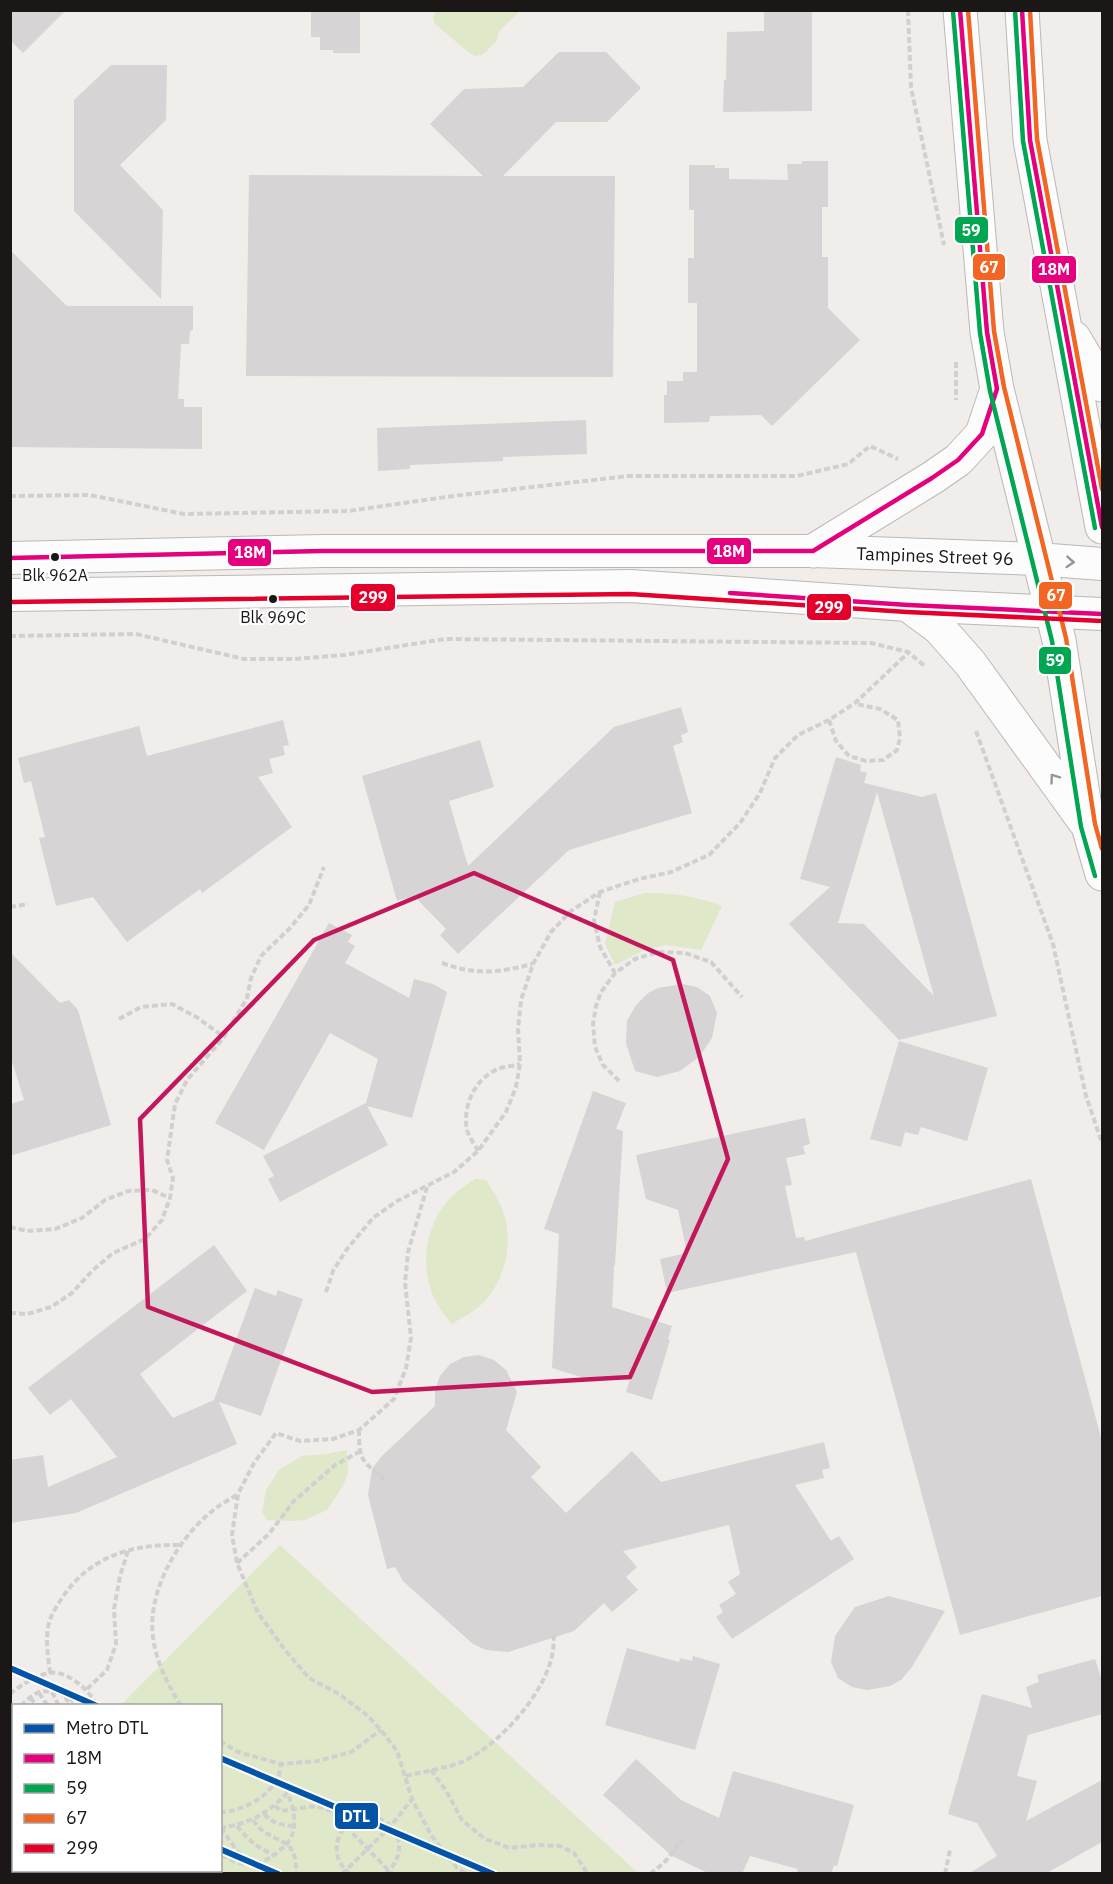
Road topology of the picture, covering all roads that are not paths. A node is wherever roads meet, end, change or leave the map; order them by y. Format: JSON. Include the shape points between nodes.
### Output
{"nodes":[{"id":1,"x":960,"y":10,"type":"edge"},
{"id":2,"x":1022,"y":10,"type":"edge"},
{"id":3,"x":1064,"y":321,"type":"junction"},
{"id":4,"x":1102,"y":385,"type":"edge"},
{"id":5,"x":997,"y":389,"type":"junction"},
{"id":6,"x":1102,"y":527,"type":"edge"},
{"id":7,"x":813,"y":551,"type":"junction"},
{"id":8,"x":10,"y":558,"type":"edge"},
{"id":9,"x":1038,"y":559,"type":"junction"},
{"id":10,"x":1102,"y":564,"type":"edge"},
{"id":11,"x":10,"y":595,"type":"edge"},
{"id":12,"x":908,"y":605,"type":"junction"},
{"id":13,"x":1051,"y":611,"type":"junction"},
{"id":14,"x":1102,"y":614,"type":"edge"},
{"id":15,"x":1088,"y":825,"type":"junction"},
{"id":16,"x":1102,"y":874,"type":"edge"}],
"edges":[{"from":1,"to":5,"type":"main road","via":[[987,332]]},
{"from":2,"to":3,"type":"main road","via":[[1030,140]]},
{"from":3,"to":4,"type":"main road"},
{"from":3,"to":6,"type":"main road"},
{"from":5,"to":7,"type":"main road","via":[[982,434],[958,460]]},
{"from":5,"to":9,"type":"main road"},
{"from":7,"to":8,"type":"street","name":"Tampines Street 96","via":[[322,550]]},
{"from":7,"to":9,"type":"street","name":"Tampines Street 96"},
{"from":9,"to":10,"type":"street","name":"Tampines Street 96","one_way":true},
{"from":9,"to":13,"type":"main road"},
{"from":11,"to":12,"type":"street","via":[[630,586]]},
{"from":12,"to":13,"type":"street"},
{"from":15,"to":12,"type":"main road","one_way":true,"via":[[970,663],[939,628]]},
{"from":13,"to":14,"type":"street"},
{"from":13,"to":15,"type":"main road"},
{"from":15,"to":16,"type":"main road"}]}
